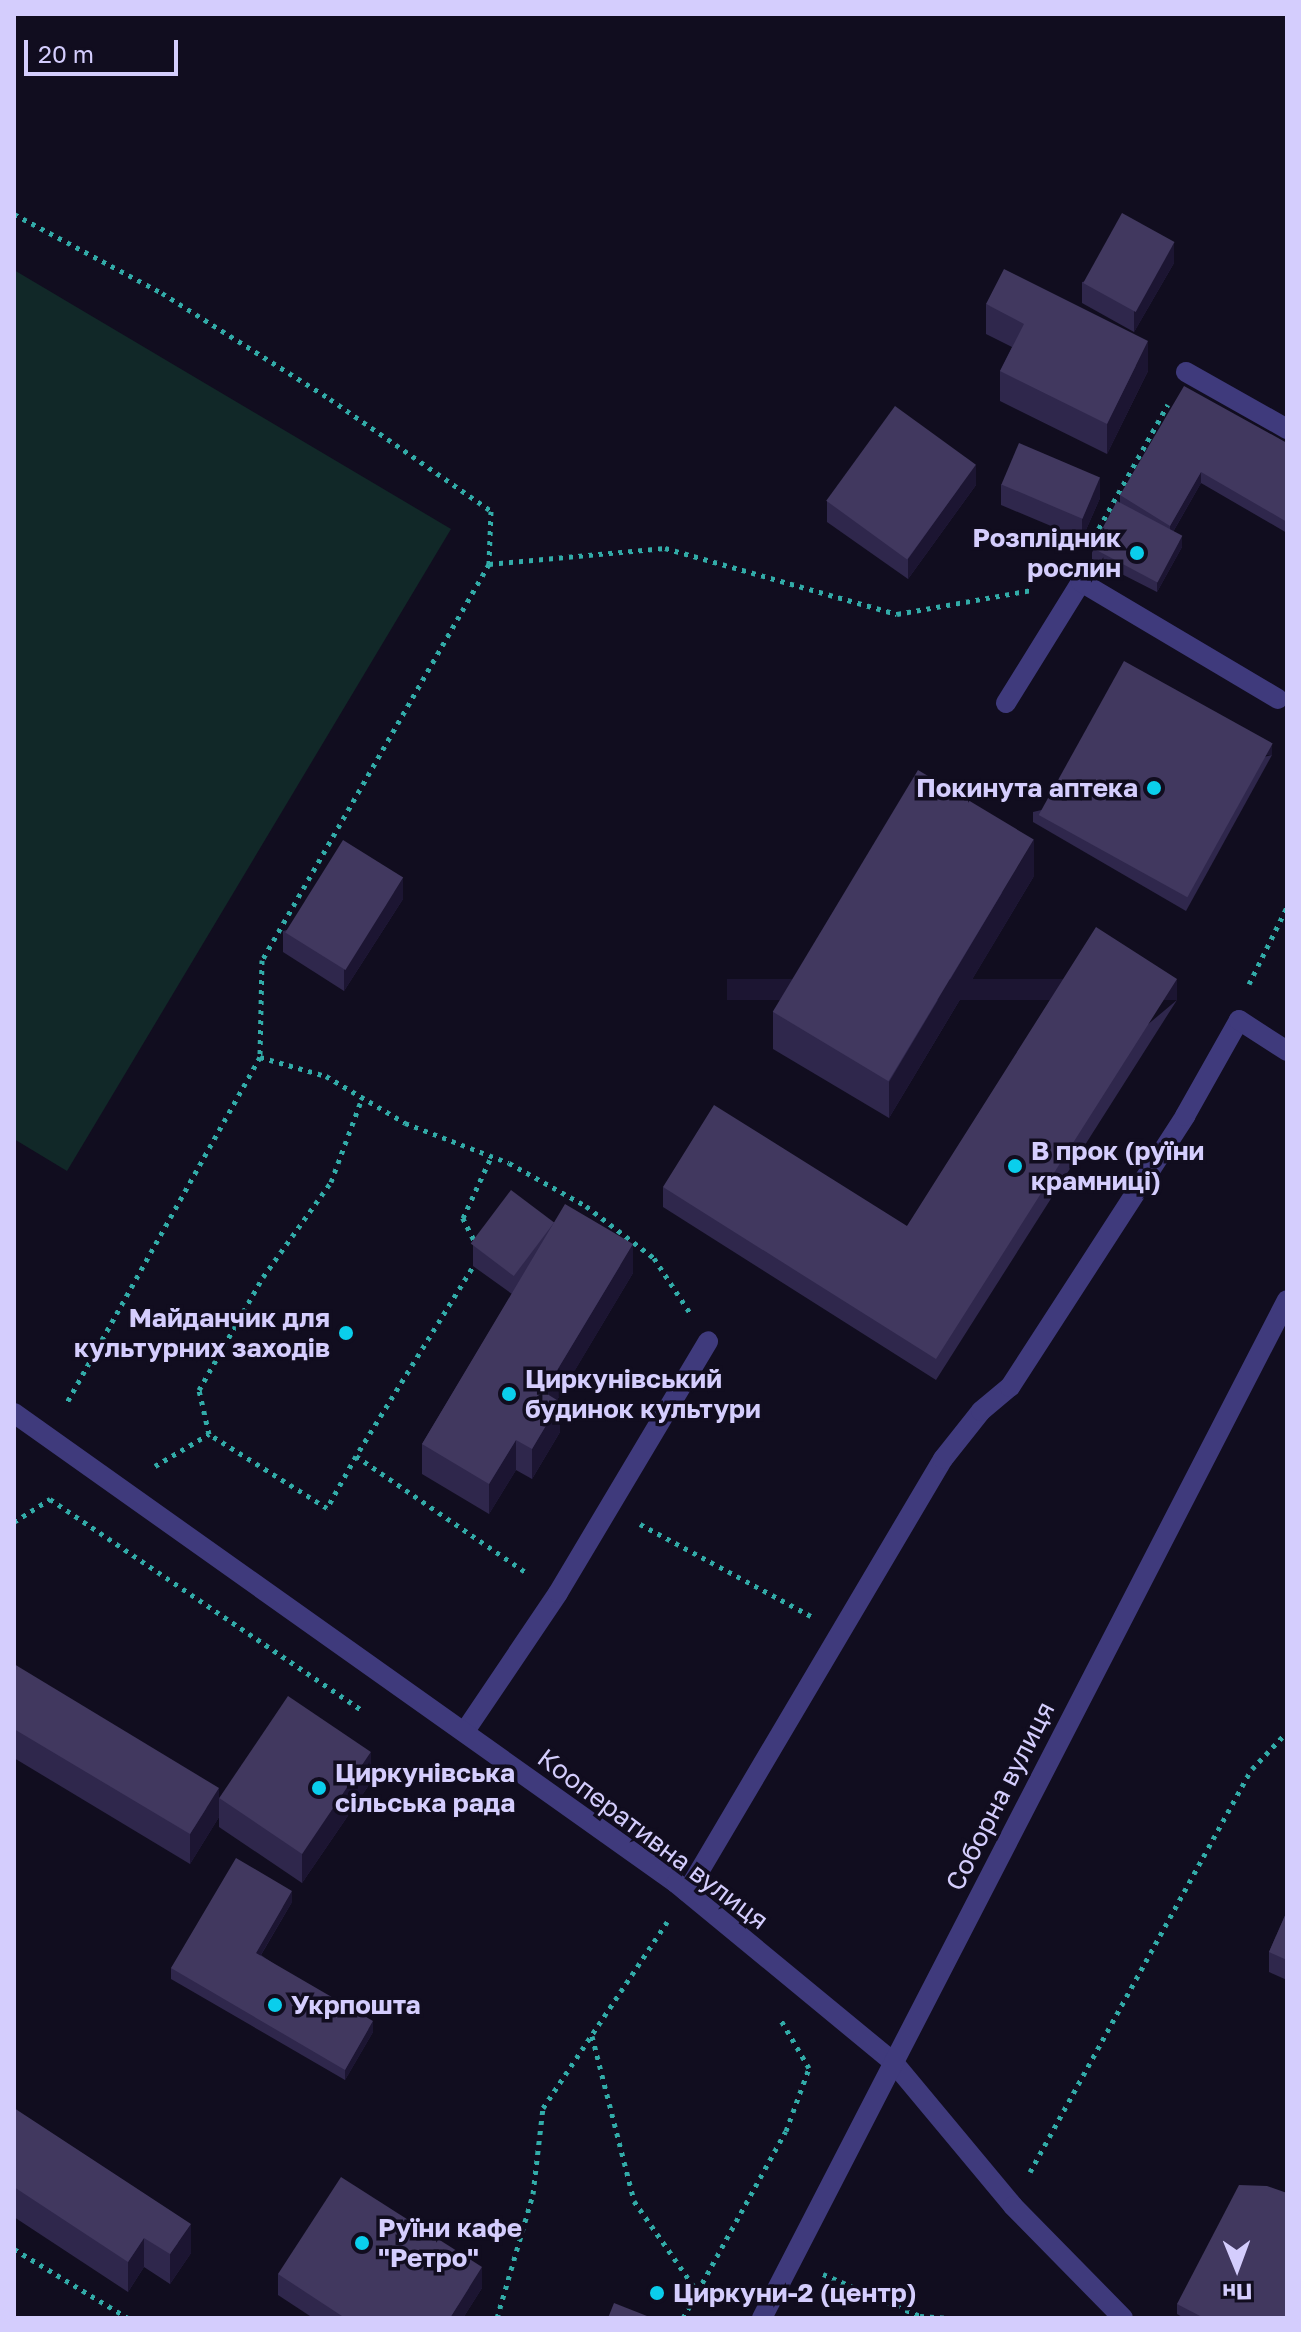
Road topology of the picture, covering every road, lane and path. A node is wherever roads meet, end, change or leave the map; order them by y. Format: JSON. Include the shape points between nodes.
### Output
{"nodes":[{"id":1,"x":14,"y":214,"type":"edge"},
{"id":2,"x":1186,"y":372,"type":"joint"},
{"id":3,"x":1287,"y":429,"type":"edge"},
{"id":4,"x":489,"y":564,"type":"junction"},
{"id":5,"x":1081,"y":582,"type":"junction"},
{"id":6,"x":1284,"y":696,"type":"edge"},
{"id":7,"x":1006,"y":703,"type":"dead end"},
{"id":8,"x":1287,"y":907,"type":"edge"},
{"id":9,"x":1239,"y":1020,"type":"junction"},
{"id":10,"x":1287,"y":1051,"type":"edge"},
{"id":11,"x":260,"y":1057,"type":"junction"},
{"id":12,"x":362,"y":1098,"type":"junction"},
{"id":13,"x":491,"y":1157,"type":"junction"},
{"id":14,"x":1287,"y":1300,"type":"edge"},
{"id":15,"x":708,"y":1341,"type":"joint"},
{"id":16,"x":14,"y":1413,"type":"edge"},
{"id":17,"x":209,"y":1434,"type":"junction"},
{"id":18,"x":48,"y":1436,"type":"junction"},
{"id":19,"x":356,"y":1456,"type":"junction"},
{"id":20,"x":120,"y":1487,"type":"junction"},
{"id":21,"x":610,"y":1508,"type":"junction"},
{"id":22,"x":14,"y":1522,"type":"edge"},
{"id":23,"x":558,"y":1593,"type":"junction"},
{"id":24,"x":837,"y":1630,"type":"junction"},
{"id":25,"x":367,"y":1714,"type":"dead end"},
{"id":26,"x":465,"y":1731,"type":"junction"},
{"id":27,"x":1287,"y":1732,"type":"edge"},
{"id":28,"x":687,"y":1892,"type":"junction"},
{"id":29,"x":655,"y":1915,"type":"dead end"},
{"id":30,"x":666,"y":1924,"type":"junction"},
{"id":31,"x":678,"y":1932,"type":"dead end"},
{"id":32,"x":769,"y":2009,"type":"dead end"},
{"id":33,"x":592,"y":2035,"type":"junction"},
{"id":34,"x":894,"y":2063,"type":"junction"},
{"id":35,"x":1013,"y":2206,"type":"junction"},
{"id":36,"x":14,"y":2249,"type":"edge"},
{"id":37,"x":789,"y":2265,"type":"junction"},
{"id":38,"x":697,"y":2291,"type":"junction"},
{"id":39,"x":128,"y":2318,"type":"edge"},
{"id":40,"x":497,"y":2318,"type":"edge"},
{"id":41,"x":683,"y":2318,"type":"edge"},
{"id":42,"x":762,"y":2318,"type":"edge"},
{"id":43,"x":949,"y":2318,"type":"edge"},
{"id":44,"x":1123,"y":2318,"type":"edge"}],
"edges":[{"from":1,"to":4,"type":"path","via":[[162,293],[330,399],[491,511]]},
{"from":2,"to":3,"type":"street"},
{"from":2,"to":5,"type":"path","via":[[1086,551]]},
{"from":4,"to":5,"type":"path","via":[[665,548],[897,614]]},
{"from":4,"to":11,"type":"path","via":[[262,960]]},
{"from":5,"to":6,"type":"street"},
{"from":5,"to":7,"type":"street"},
{"from":8,"to":9,"type":"path","via":[[1255,966]]},
{"from":9,"to":10,"type":"street"},
{"from":9,"to":24,"type":"street","via":[[1185,1116],[1010,1387],[981,1411],[943,1459]]},
{"from":11,"to":12,"type":"path","via":[[326,1076]]},
{"from":11,"to":18,"type":"path"},
{"from":12,"to":13,"type":"path","via":[[405,1123]]},
{"from":12,"to":17,"type":"path","via":[[331,1182],[263,1277],[199,1390]]},
{"from":13,"to":15,"type":"path","via":[[586,1206],[654,1258]]},
{"from":13,"to":19,"type":"path","via":[[463,1218],[480,1253]]},
{"from":14,"to":34,"type":"street","name":"Соборна вулиця"},
{"from":15,"to":21,"type":"street"},
{"from":16,"to":18,"type":"street","name":"Кооперативна вулиця"},
{"from":17,"to":19,"type":"path","via":[[327,1508]]},
{"from":17,"to":20,"type":"path"},
{"from":18,"to":20,"type":"street","name":"Кооперативна вулиця"},
{"from":19,"to":23,"type":"path"},
{"from":20,"to":26,"type":"street","name":"Кооперативна вулиця"},
{"from":21,"to":23,"type":"street"},
{"from":21,"to":24,"type":"path"},
{"from":22,"to":25,"type":"path","via":[[50,1499]]},
{"from":23,"to":26,"type":"street"},
{"from":24,"to":28,"type":"street"},
{"from":26,"to":28,"type":"street","name":"Кооперативна вулиця"},
{"from":27,"to":35,"type":"path","via":[[1252,1769]]},
{"from":28,"to":30,"type":"path"},
{"from":28,"to":34,"type":"street","name":"Кооперативна вулиця"},
{"from":29,"to":30,"type":"path"},
{"from":30,"to":31,"type":"path"},
{"from":30,"to":33,"type":"path"},
{"from":32,"to":38,"type":"path","via":[[809,2068],[786,2131]]},
{"from":33,"to":38,"type":"path","via":[[634,2201]]},
{"from":33,"to":40,"type":"path","via":[[543,2108],[533,2194]]},
{"from":34,"to":35,"type":"street","name":"Кооперативна вулиця"},
{"from":34,"to":37,"type":"street","name":"Соборна вулиця"},
{"from":35,"to":44,"type":"street","name":"Кооперативна вулиця"},
{"from":36,"to":39,"type":"path"},
{"from":37,"to":42,"type":"street","name":"Соборна вулиця"},
{"from":37,"to":43,"type":"path","via":[[827,2275],[920,2316]]},
{"from":38,"to":41,"type":"path"}]}
